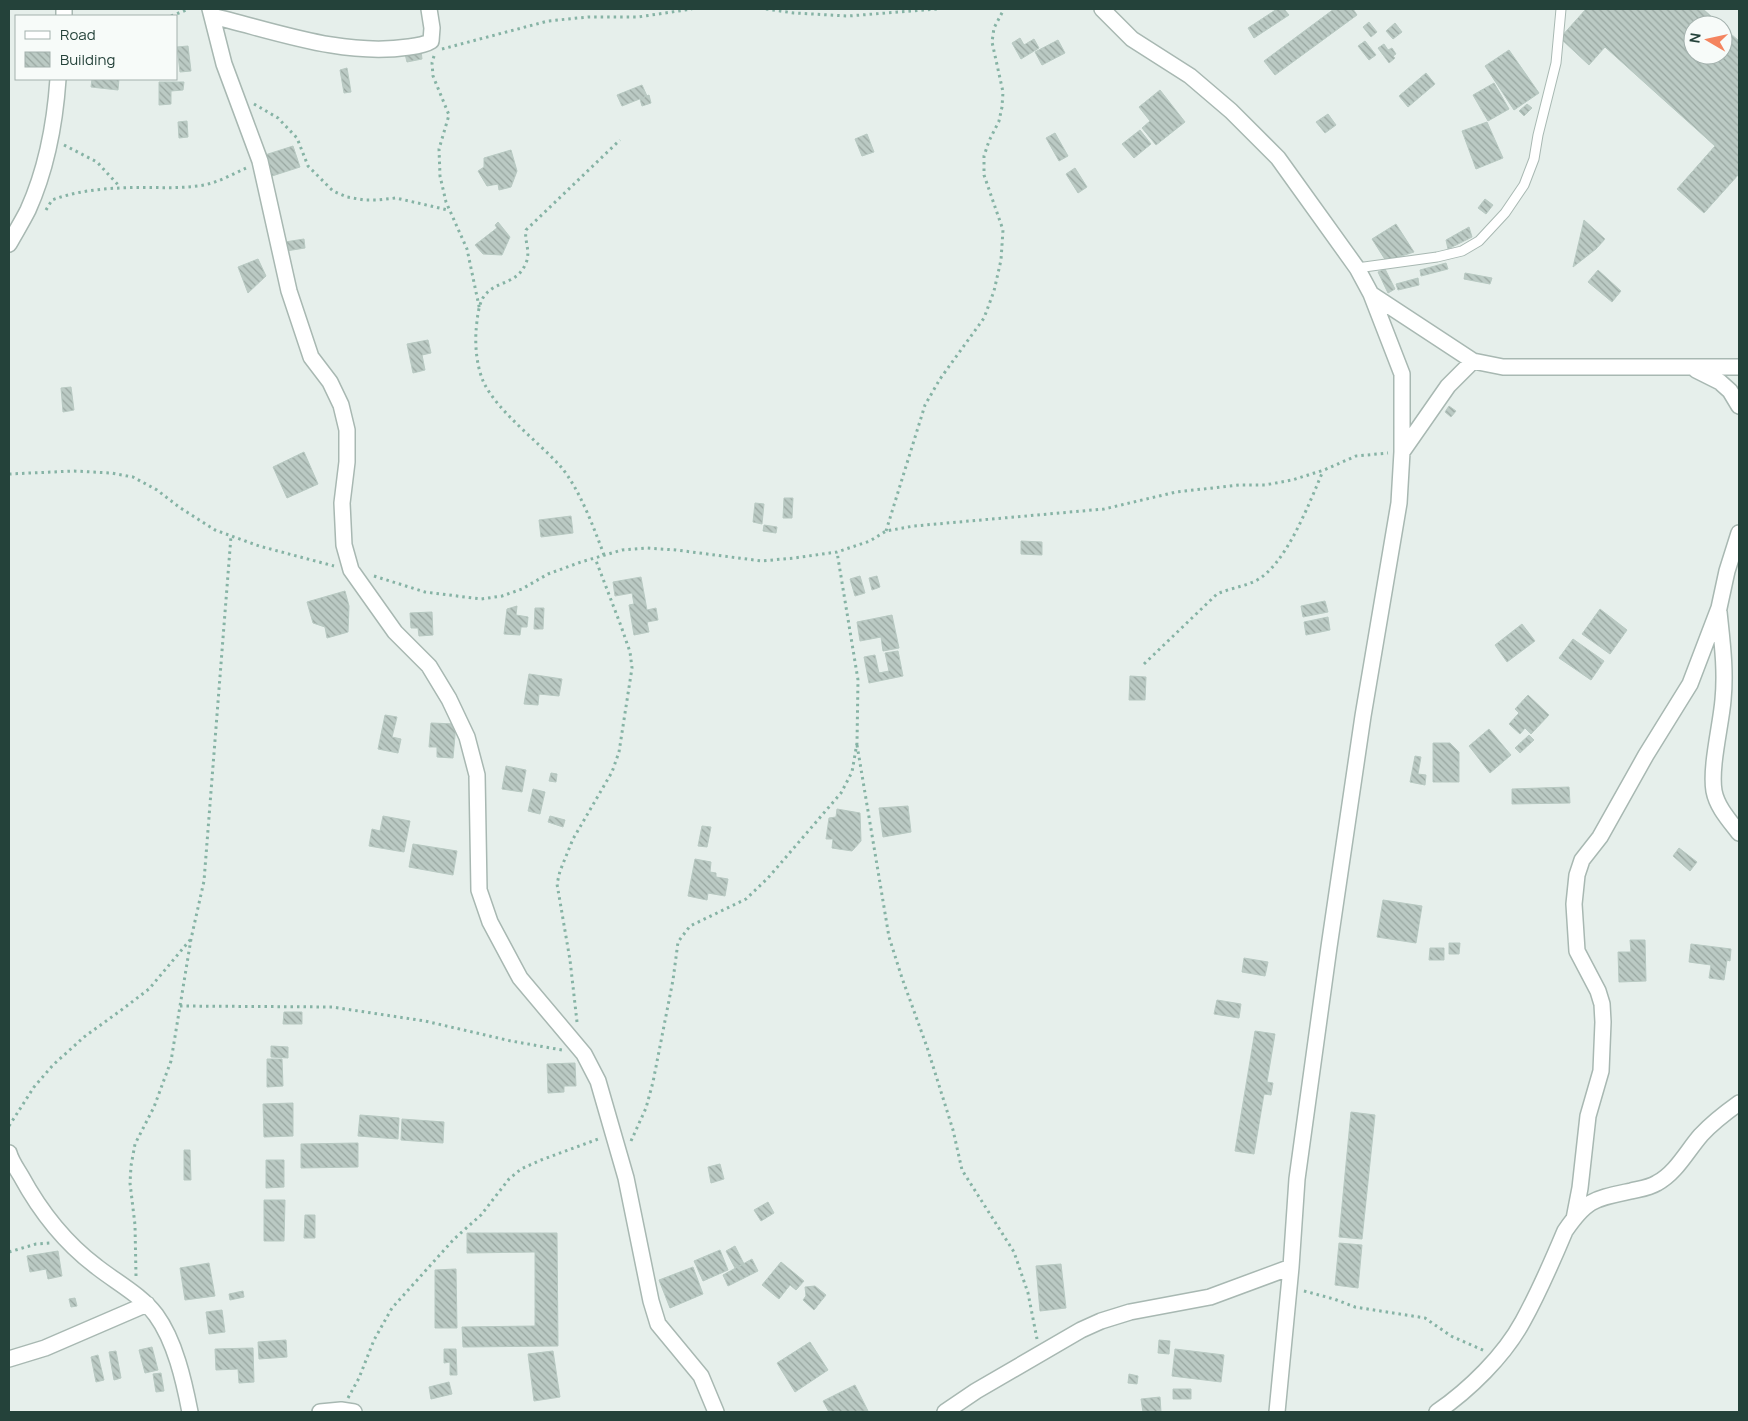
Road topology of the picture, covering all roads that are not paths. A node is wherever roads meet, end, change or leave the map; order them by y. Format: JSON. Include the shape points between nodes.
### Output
{"nodes":[{"id":1,"x":429,"y":9,"type":"edge"},
{"id":2,"x":1102,"y":9,"type":"edge"},
{"id":3,"x":1561,"y":9,"type":"edge"},
{"id":4,"x":211,"y":12,"type":"edge"},
{"id":5,"x":58,"y":80,"type":"edge"},
{"id":6,"x":9,"y":244,"type":"edge"},
{"id":7,"x":1357,"y":268,"type":"junction"},
{"id":8,"x":1371,"y":294,"type":"junction"},
{"id":9,"x":1473,"y":361,"type":"junction"},
{"id":10,"x":1739,"y":367,"type":"edge"},
{"id":11,"x":1692,"y":368,"type":"junction"},
{"id":12,"x":1739,"y":406,"type":"edge"},
{"id":13,"x":1402,"y":452,"type":"junction"},
{"id":14,"x":1739,"y":533,"type":"edge"},
{"id":15,"x":1719,"y":608,"type":"junction"},
{"id":16,"x":1739,"y":833,"type":"edge"},
{"id":17,"x":1739,"y":1103,"type":"edge"},
{"id":18,"x":9,"y":1153,"type":"edge"},
{"id":19,"x":1574,"y":1219,"type":"junction"},
{"id":20,"x":1291,"y":1267,"type":"junction"},
{"id":21,"x":142,"y":1300,"type":"junction"},
{"id":22,"x":9,"y":1359,"type":"edge"},
{"id":23,"x":348,"y":1411,"type":"edge"},
{"id":24,"x":190,"y":1412,"type":"edge"},
{"id":25,"x":320,"y":1412,"type":"edge"},
{"id":26,"x":716,"y":1412,"type":"edge"},
{"id":27,"x":945,"y":1412,"type":"edge"},
{"id":28,"x":1277,"y":1412,"type":"edge"},
{"id":29,"x":1437,"y":1412,"type":"edge"}],
"edges":[{"from":1,"to":4,"type":"street","via":[[432,41],[400,48],[354,48],[313,41]]},
{"from":2,"to":7,"type":"street","via":[[1132,39],[1190,76],[1278,158]]},
{"from":3,"to":7,"type":"lane","via":[[1556,63],[1534,159],[1524,185],[1505,213],[1479,241],[1462,251]]},
{"from":4,"to":26,"type":"street","via":[[233,89],[260,161],[289,291],[311,357],[330,382],[341,405],[347,430],[348,462],[342,503],[344,544],[351,570],[395,632],[428,666],[449,699],[467,737],[478,775],[479,890],[490,922],[520,978],[582,1051],[598,1081],[626,1178],[658,1324],[701,1376]]},
{"from":5,"to":6,"type":"street","via":[[50,139],[37,187]]},
{"from":7,"to":8,"type":"street"},
{"from":8,"to":9,"type":"street"},
{"from":8,"to":13,"type":"street","via":[[1402,374]]},
{"from":9,"to":11,"type":"street","via":[[1503,367]]},
{"from":9,"to":13,"type":"street","via":[[1448,386]]},
{"from":10,"to":11,"type":"street"},
{"from":11,"to":12,"type":"street","via":[[1720,382]]},
{"from":13,"to":20,"type":"street","via":[[1399,503],[1329,947],[1298,1179]]},
{"from":14,"to":15,"type":"street"},
{"from":15,"to":16,"type":"street","via":[[1724,698],[1714,790],[1725,816]]},
{"from":15,"to":19,"type":"street","via":[[1690,684],[1600,837],[1582,860],[1577,875],[1574,904],[1577,951],[1598,991],[1603,1022],[1600,1077],[1588,1116]]},
{"from":17,"to":19,"type":"street","via":[[1700,1136],[1667,1177],[1655,1185],[1599,1198],[1589,1203]]},
{"from":18,"to":21,"type":"street","via":[[32,1195],[76,1250]]},
{"from":19,"to":29,"type":"street","via":[[1522,1323],[1496,1358],[1455,1400]]},
{"from":20,"to":27,"type":"street","via":[[1210,1297],[1130,1312],[1080,1330]]},
{"from":20,"to":28,"type":"street"},
{"from":21,"to":22,"type":"street","via":[[45,1348]]},
{"from":21,"to":24,"type":"street","via":[[168,1337]]},
{"from":23,"to":25,"type":"street"}]}
